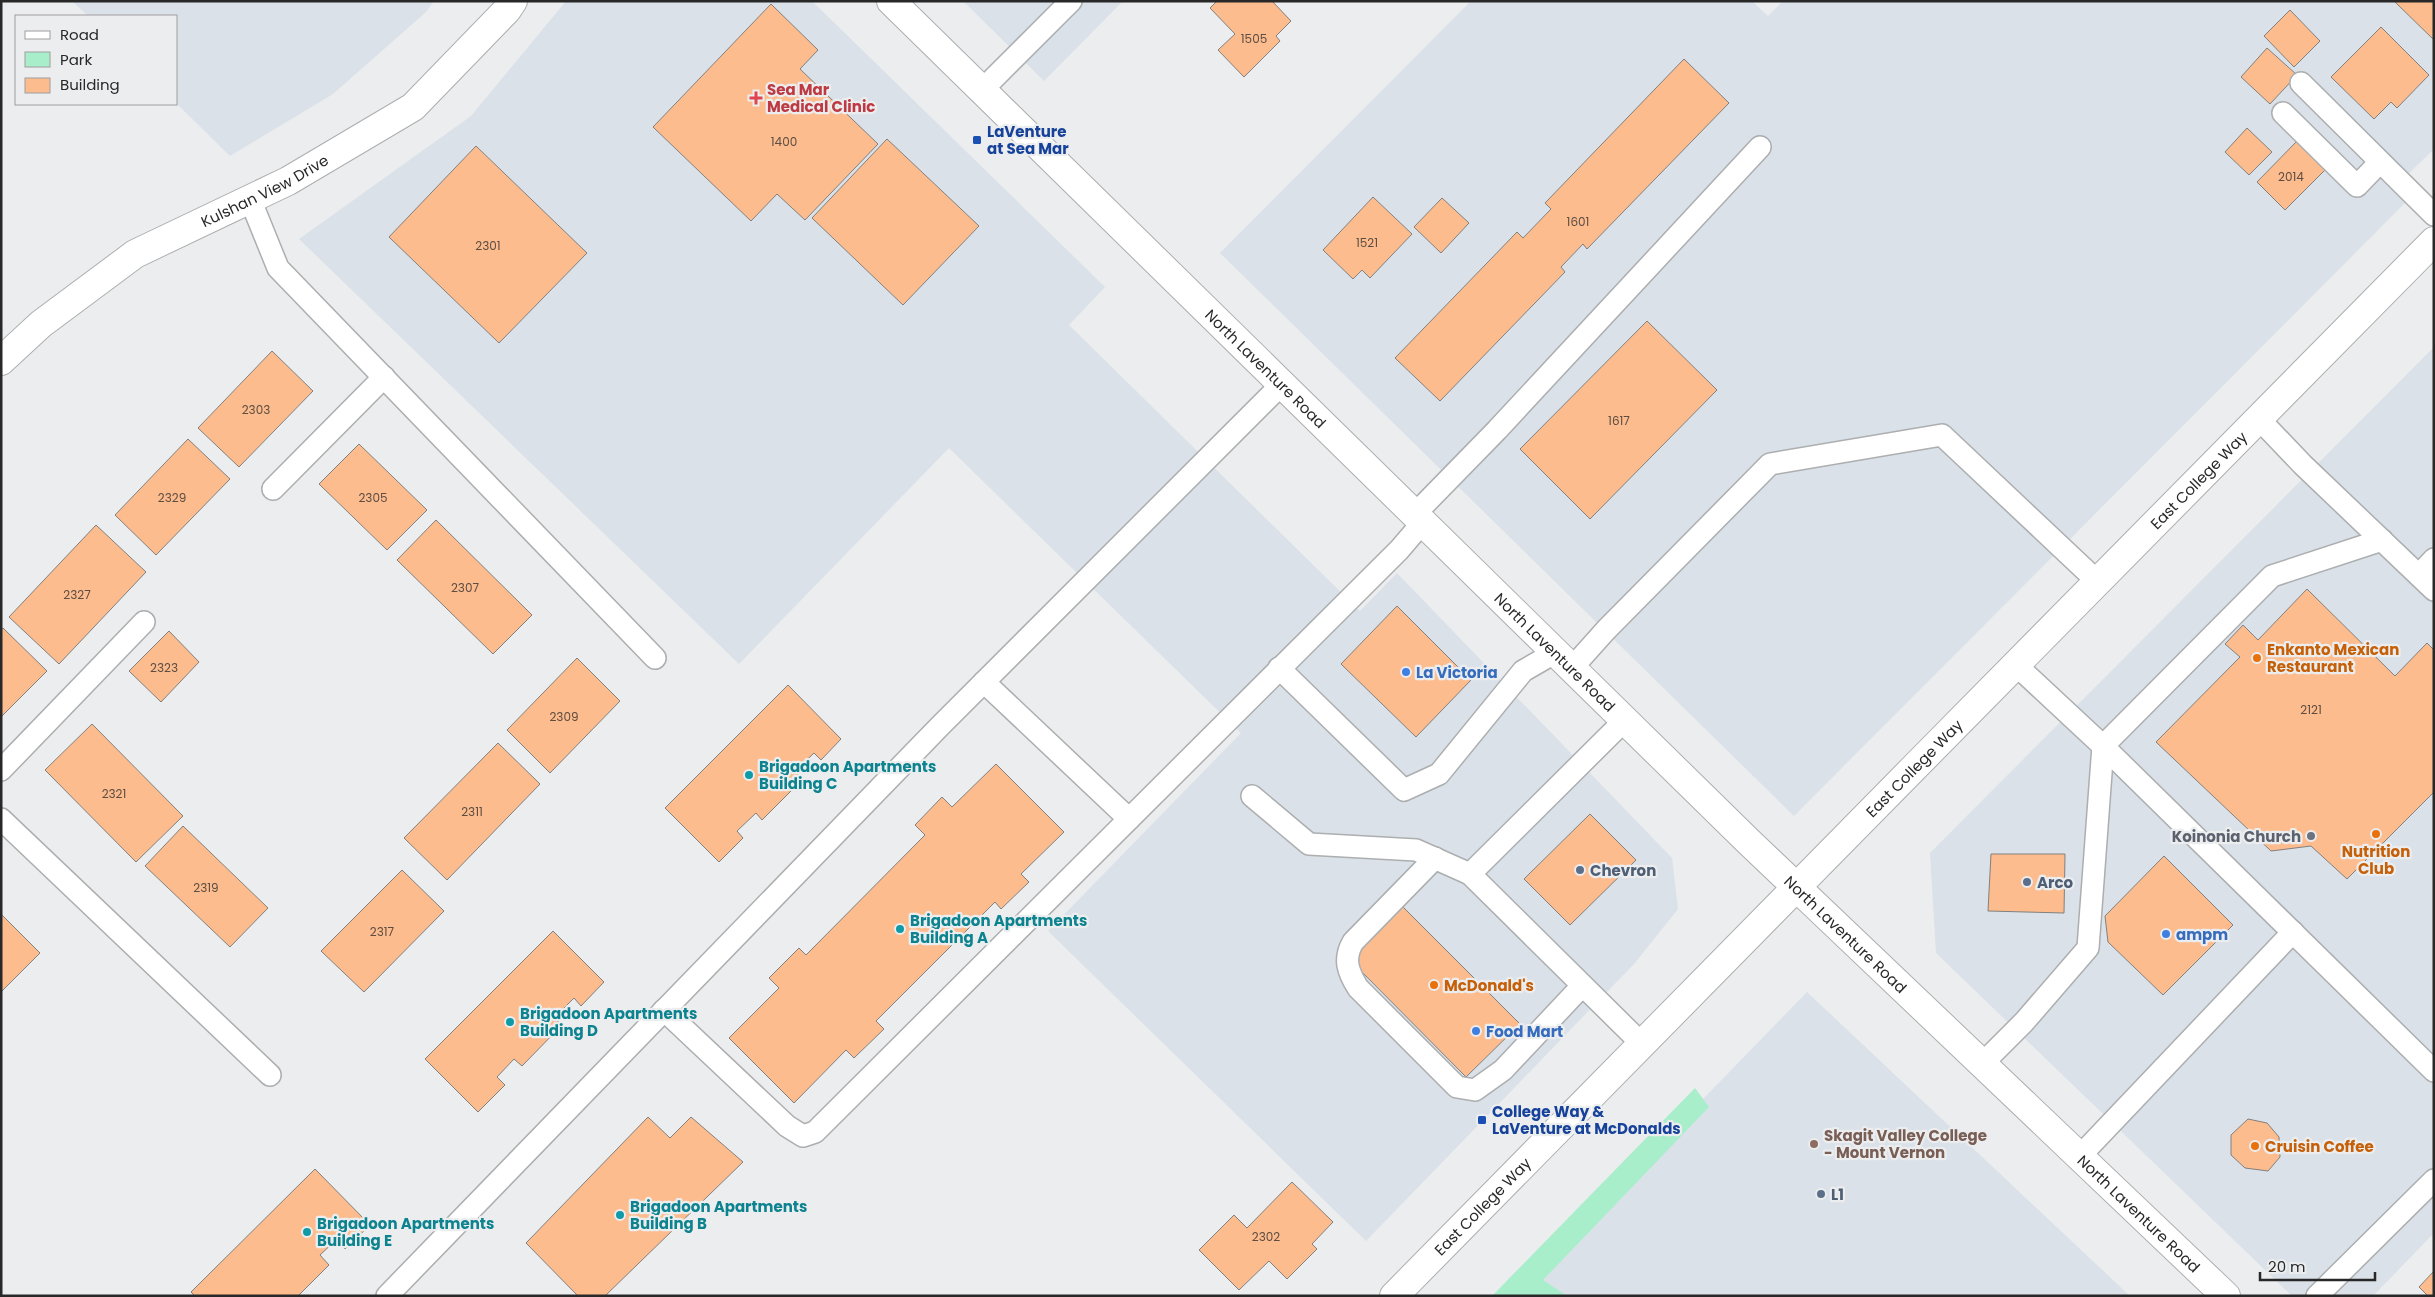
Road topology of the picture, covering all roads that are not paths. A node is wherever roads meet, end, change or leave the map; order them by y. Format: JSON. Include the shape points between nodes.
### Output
{"nodes":[{"id":1,"x":513,"y":1,"type":"edge"},
{"id":2,"x":891,"y":1,"type":"edge"},
{"id":3,"x":1071,"y":1,"type":"edge"},
{"id":4,"x":2301,"y":83,"type":"dead end"},
{"id":5,"x":982,"y":90,"type":"junction"},
{"id":6,"x":2283,"y":113,"type":"dead end"},
{"id":7,"x":1760,"y":147,"type":"dead end"},
{"id":8,"x":2380,"y":162,"type":"junction"},
{"id":9,"x":250,"y":199,"type":"junction"},
{"id":10,"x":2434,"y":215,"type":"edge"},
{"id":11,"x":2434,"y":241,"type":"edge"},
{"id":12,"x":1,"y":361,"type":"edge"},
{"id":13,"x":384,"y":377,"type":"junction"},
{"id":14,"x":1282,"y":384,"type":"junction"},
{"id":15,"x":2259,"y":419,"type":"junction"},
{"id":16,"x":273,"y":489,"type":"dead end"},
{"id":17,"x":1419,"y":518,"type":"junction"},
{"id":18,"x":2382,"y":540,"type":"junction"},
{"id":19,"x":2434,"y":559,"type":"edge"},
{"id":20,"x":2418,"y":575,"type":"junction"},
{"id":21,"x":2098,"y":582,"type":"junction"},
{"id":22,"x":2434,"y":590,"type":"edge"},
{"id":23,"x":144,"y":622,"type":"dead end"},
{"id":24,"x":655,"y":658,"type":"dead end"},
{"id":25,"x":1564,"y":660,"type":"junction"},
{"id":26,"x":2016,"y":665,"type":"junction"},
{"id":27,"x":1279,"y":668,"type":"junction"},
{"id":28,"x":984,"y":682,"type":"junction"},
{"id":29,"x":1625,"y":720,"type":"junction"},
{"id":30,"x":2103,"y":746,"type":"junction"},
{"id":31,"x":1,"y":770,"type":"edge"},
{"id":32,"x":1252,"y":796,"type":"dead end"},
{"id":33,"x":1,"y":819,"type":"edge"},
{"id":34,"x":1129,"y":819,"type":"junction"},
{"id":35,"x":1435,"y":858,"type":"junction"},
{"id":36,"x":1470,"y":874,"type":"junction"},
{"id":37,"x":1797,"y":886,"type":"junction"},
{"id":38,"x":2293,"y":932,"type":"junction"},
{"id":39,"x":1582,"y":986,"type":"junction"},
{"id":40,"x":664,"y":1010,"type":"junction"},
{"id":41,"x":1642,"y":1044,"type":"junction"},
{"id":42,"x":1983,"y":1063,"type":"junction"},
{"id":43,"x":2434,"y":1071,"type":"edge"},
{"id":44,"x":270,"y":1075,"type":"dead end"},
{"id":45,"x":2080,"y":1156,"type":"junction"},
{"id":46,"x":2434,"y":1180,"type":"edge"},
{"id":47,"x":387,"y":1296,"type":"edge"},
{"id":48,"x":1394,"y":1296,"type":"edge"},
{"id":49,"x":2226,"y":1296,"type":"edge"},
{"id":50,"x":2317,"y":1296,"type":"edge"}],
"edges":[{"from":1,"to":9,"type":"street","name":"Kulshan View Drive","via":[[413,107],[288,181]]},
{"from":2,"to":5,"type":"street","name":"North Laventure Road"},
{"from":3,"to":5,"type":"lane"},
{"from":4,"to":8,"type":"lane"},
{"from":5,"to":14,"type":"street","name":"North Laventure Road"},
{"from":6,"to":8,"type":"lane","via":[[2357,186]]},
{"from":7,"to":17,"type":"lane"},
{"from":8,"to":10,"type":"lane"},
{"from":9,"to":12,"type":"street","name":"Kulshan View Drive","via":[[135,254],[41,324]]},
{"from":9,"to":13,"type":"lane","via":[[278,268]]},
{"from":11,"to":15,"type":"street","name":"East College Way"},
{"from":13,"to":16,"type":"lane"},
{"from":13,"to":24,"type":"lane"},
{"from":14,"to":17,"type":"street","name":"North Laventure Road"},
{"from":14,"to":28,"type":"lane"},
{"from":15,"to":18,"type":"lane"},
{"from":15,"to":21,"type":"street","name":"East College Way"},
{"from":17,"to":25,"type":"street","name":"North Laventure Road"},
{"from":17,"to":27,"type":"lane"},
{"from":18,"to":20,"type":"lane"},
{"from":18,"to":30,"type":"lane","via":[[2272,576]]},
{"from":19,"to":20,"type":"lane"},
{"from":20,"to":22,"type":"lane"},
{"from":21,"to":25,"type":"lane","via":[[1942,435],[1770,464],[1606,630]]},
{"from":21,"to":26,"type":"street","name":"East College Way"},
{"from":23,"to":31,"type":"lane"},
{"from":25,"to":27,"type":"lane","via":[[1523,671],[1439,774],[1404,790]]},
{"from":25,"to":29,"type":"street","name":"North Laventure Road"},
{"from":26,"to":30,"type":"lane"},
{"from":26,"to":37,"type":"street","name":"East College Way"},
{"from":27,"to":34,"type":"lane"},
{"from":28,"to":34,"type":"lane"},
{"from":28,"to":40,"type":"lane"},
{"from":29,"to":36,"type":"lane"},
{"from":29,"to":37,"type":"street","name":"North Laventure Road"},
{"from":30,"to":38,"type":"lane"},
{"from":30,"to":42,"type":"lane","via":[[2088,948],[2024,1022]]},
{"from":32,"to":35,"type":"lane","via":[[1309,844],[1416,850]]},
{"from":33,"to":44,"type":"lane"},
{"from":34,"to":40,"type":"lane","via":[[815,1132],[803,1136],[787,1126]]},
{"from":35,"to":36,"type":"lane"},
{"from":35,"to":39,"type":"lane","via":[[1353,942],[1348,950],[1347,965],[1358,988],[1457,1087],[1475,1090],[1492,1078]]},
{"from":36,"to":39,"type":"lane"},
{"from":37,"to":41,"type":"street","name":"East College Way"},
{"from":37,"to":42,"type":"street","name":"North Laventure Road"},
{"from":38,"to":43,"type":"lane"},
{"from":38,"to":45,"type":"lane"},
{"from":39,"to":41,"type":"lane"},
{"from":40,"to":47,"type":"lane"},
{"from":41,"to":48,"type":"street","name":"East College Way"},
{"from":42,"to":45,"type":"street","name":"North Laventure Road"},
{"from":45,"to":49,"type":"street","name":"North Laventure Road"},
{"from":46,"to":50,"type":"lane"}]}
